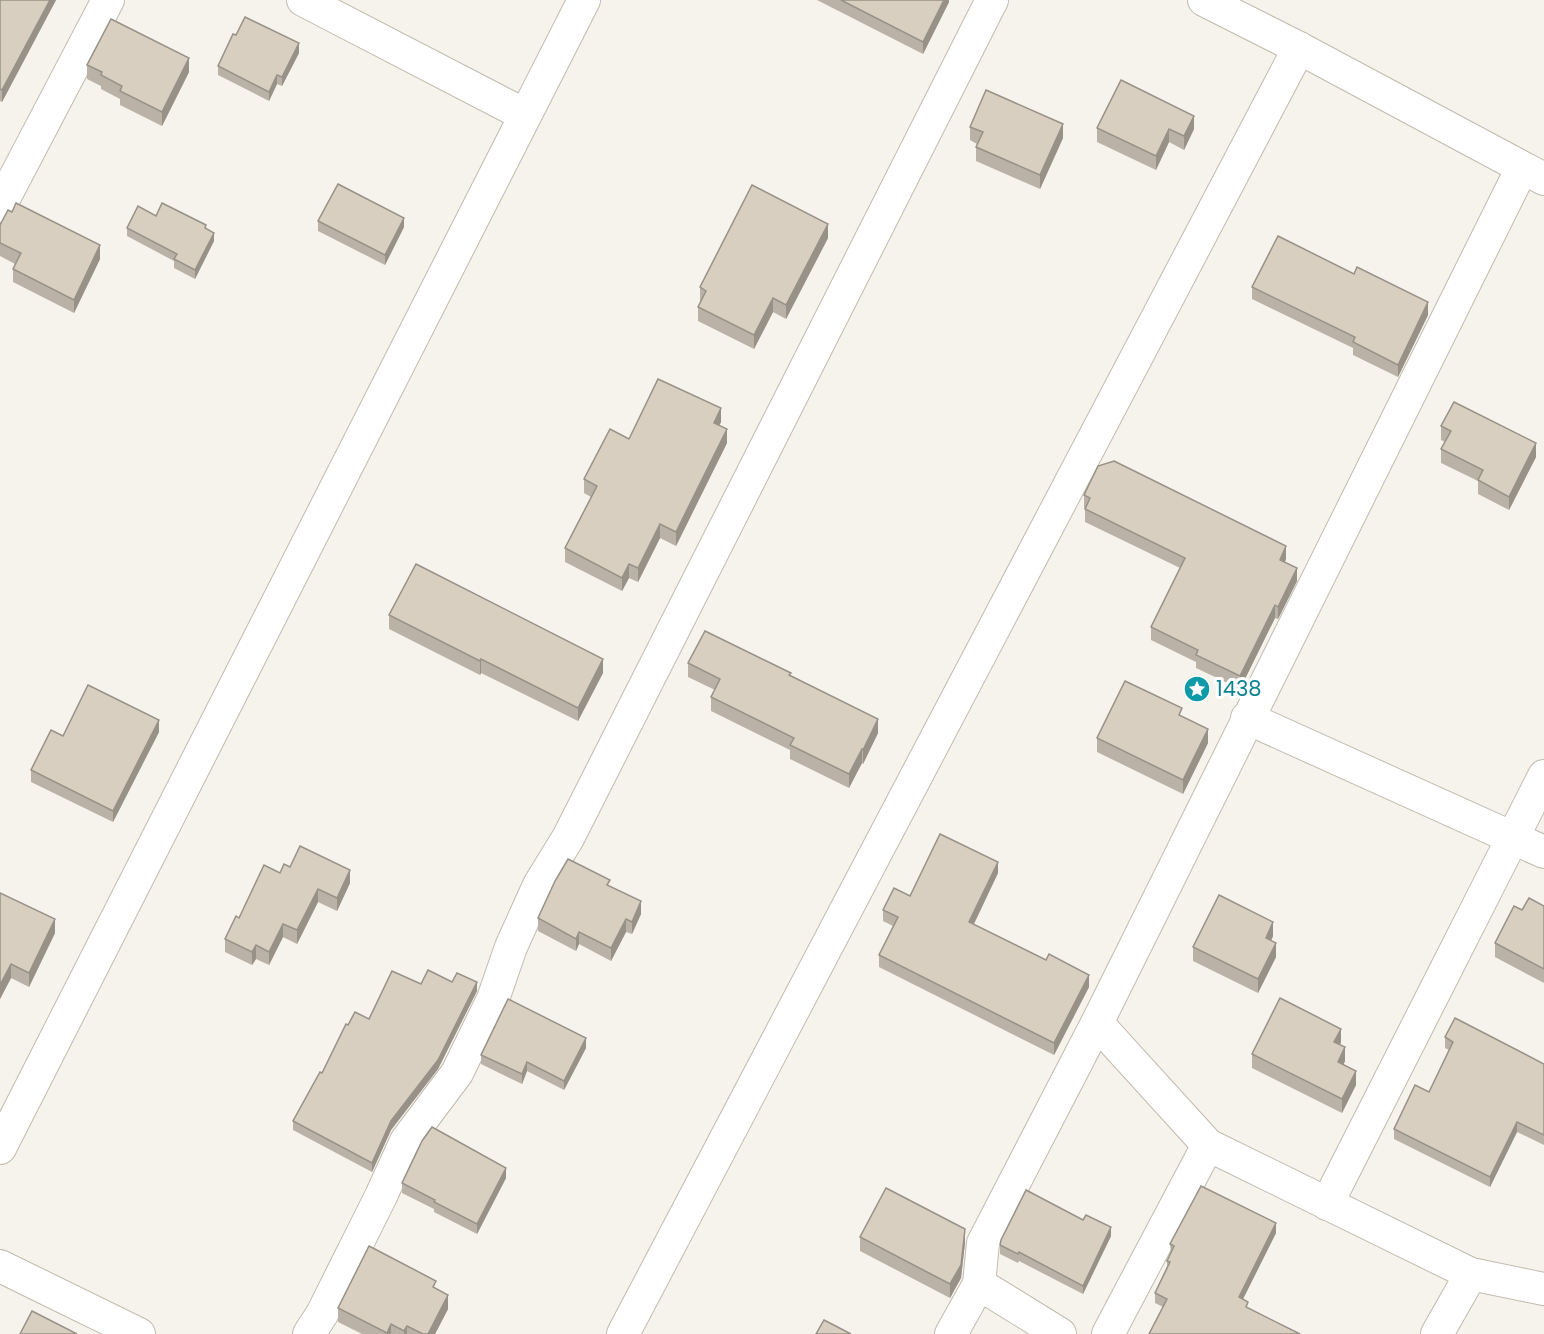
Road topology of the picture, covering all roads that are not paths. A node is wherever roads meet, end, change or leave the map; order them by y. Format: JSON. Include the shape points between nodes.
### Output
{"nodes":[{"id":1,"x":108,"y":0,"type":"edge"},
{"id":2,"x":303,"y":0,"type":"edge"},
{"id":3,"x":584,"y":0,"type":"edge"},
{"id":4,"x":992,"y":0,"type":"edge"},
{"id":5,"x":1204,"y":0,"type":"edge"},
{"id":6,"x":1299,"y":48,"type":"junction"},
{"id":7,"x":525,"y":115,"type":"junction"},
{"id":8,"x":1533,"y":173,"type":"edge"},
{"id":9,"x":0,"y":206,"type":"edge"},
{"id":10,"x":1247,"y":718,"type":"junction"},
{"id":11,"x":1544,"y":776,"type":"edge"},
{"id":12,"x":1513,"y":838,"type":"junction"},
{"id":13,"x":1544,"y":852,"type":"edge"},
{"id":14,"x":1097,"y":1023,"type":"junction"},
{"id":15,"x":1208,"y":1145,"type":"junction"},
{"id":16,"x":0,"y":1148,"type":"edge"},
{"id":17,"x":1327,"y":1204,"type":"junction"},
{"id":18,"x":0,"y":1266,"type":"edge"},
{"id":19,"x":1471,"y":1274,"type":"junction"},
{"id":20,"x":979,"y":1284,"type":"junction"},
{"id":21,"x":1544,"y":1289,"type":"edge"},
{"id":22,"x":139,"y":1334,"type":"edge"},
{"id":23,"x":309,"y":1334,"type":"edge"},
{"id":24,"x":623,"y":1334,"type":"edge"},
{"id":25,"x":951,"y":1334,"type":"edge"},
{"id":26,"x":1060,"y":1334,"type":"edge"},
{"id":27,"x":1108,"y":1334,"type":"edge"},
{"id":28,"x":1437,"y":1334,"type":"edge"}],
"edges":[{"from":1,"to":9,"type":"street"},
{"from":2,"to":7,"type":"street"},
{"from":3,"to":7,"type":"street"},
{"from":4,"to":23,"type":"street","via":[[568,838],[539,885],[493,999],[457,1073],[406,1141]]},
{"from":5,"to":6,"type":"street"},
{"from":6,"to":8,"type":"street"},
{"from":6,"to":24,"type":"street"},
{"from":7,"to":16,"type":"street"},
{"from":8,"to":10,"type":"street"},
{"from":10,"to":12,"type":"street"},
{"from":10,"to":14,"type":"street"},
{"from":11,"to":12,"type":"street"},
{"from":12,"to":13,"type":"street"},
{"from":12,"to":17,"type":"street"},
{"from":14,"to":15,"type":"street"},
{"from":14,"to":20,"type":"street","via":[[983,1243]]},
{"from":15,"to":17,"type":"street"},
{"from":15,"to":27,"type":"street"},
{"from":17,"to":19,"type":"street"},
{"from":18,"to":22,"type":"street"},
{"from":19,"to":21,"type":"street"},
{"from":19,"to":28,"type":"street"},
{"from":20,"to":25,"type":"street"},
{"from":20,"to":26,"type":"street"}]}
